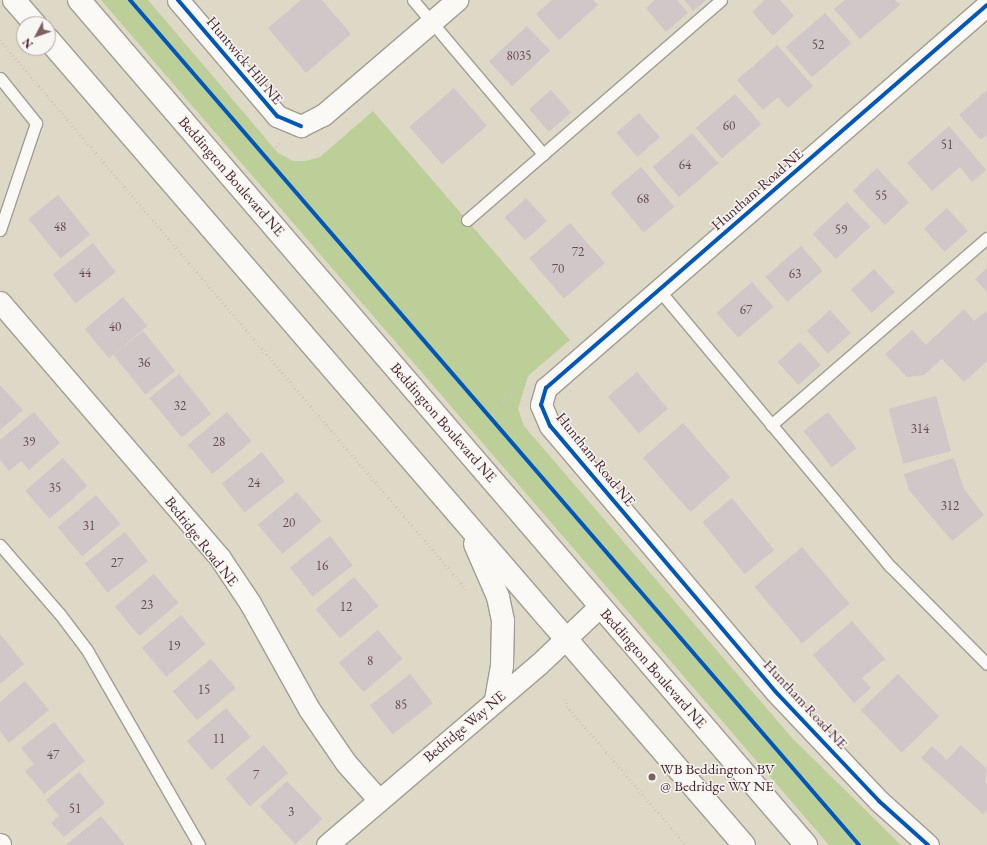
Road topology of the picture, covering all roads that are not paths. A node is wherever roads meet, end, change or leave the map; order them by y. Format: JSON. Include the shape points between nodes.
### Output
{"nodes":[{"id":1,"x":14,"y":0,"type":"edge"},
{"id":2,"x":79,"y":0,"type":"edge"},
{"id":3,"x":178,"y":0,"type":"edge"},
{"id":4,"x":413,"y":0,"type":"edge"},
{"id":5,"x":457,"y":0,"type":"edge"},
{"id":6,"x":721,"y":0,"type":"edge"},
{"id":7,"x":987,"y":5,"type":"edge"},
{"id":8,"x":28,"y":16,"type":"edge"},
{"id":9,"x":432,"y":22,"type":"junction"},
{"id":10,"x":56,"y":48,"type":"edge"},
{"id":11,"x":0,"y":78,"type":"edge"},
{"id":12,"x":543,"y":154,"type":"junction"},
{"id":13,"x":467,"y":220,"type":"dead end"},
{"id":14,"x":0,"y":230,"type":"edge"},
{"id":15,"x":987,"y":238,"type":"edge"},
{"id":16,"x":659,"y":290,"type":"junction"},
{"id":17,"x":0,"y":302,"type":"edge"},
{"id":18,"x":771,"y":426,"type":"junction"},
{"id":19,"x":466,"y":524,"type":"junction"},
{"id":20,"x":0,"y":545,"type":"edge"},
{"id":21,"x":600,"y":606,"type":"junction"},
{"id":22,"x":565,"y":638,"type":"junction"},
{"id":23,"x":987,"y":664,"type":"edge"},
{"id":24,"x":496,"y":699,"type":"junction"},
{"id":25,"x":378,"y":799,"type":"junction"},
{"id":26,"x":200,"y":845,"type":"edge"},
{"id":27,"x":327,"y":845,"type":"edge"},
{"id":28,"x":744,"y":845,"type":"edge"},
{"id":29,"x":806,"y":845,"type":"edge"},
{"id":30,"x":928,"y":845,"type":"edge"}],
"edges":[{"from":1,"to":8,"type":"main road"},
{"from":2,"to":21,"type":"main road","name":"Beddington Boulevard NE"},
{"from":3,"to":9,"type":"street","name":"Huntwick Hill NE","via":[[277,116],[301,126],[322,115]]},
{"from":4,"to":9,"type":"lane"},
{"from":5,"to":9,"type":"street","name":"Huntwick Hill NE"},
{"from":6,"to":12,"type":"lane"},
{"from":7,"to":16,"type":"street","name":"Huntham Road NE"},
{"from":9,"to":12,"type":"lane"},
{"from":10,"to":19,"type":"main road"},
{"from":11,"to":14,"type":"lane","via":[[36,123]]},
{"from":12,"to":13,"type":"lane"},
{"from":15,"to":18,"type":"lane"},
{"from":16,"to":18,"type":"lane"},
{"from":16,"to":30,"type":"street","name":"Huntham Road NE","via":[[546,388],[541,405],[550,426],[775,691],[879,801]]},
{"from":17,"to":25,"type":"street","name":"Bedridge Road NE","via":[[220,558],[250,603],[309,709],[346,763]]},
{"from":18,"to":23,"type":"lane","via":[[892,567]]},
{"from":19,"to":22,"type":"main road"},
{"from":19,"to":24,"type":"main road","via":[[498,597],[503,621],[502,666]]},
{"from":20,"to":26,"type":"lane","via":[[59,613],[87,650]]},
{"from":21,"to":22,"type":"street","name":"Bedridge Way NE"},
{"from":21,"to":29,"type":"main road","name":"Beddington Boulevard NE"},
{"from":22,"to":24,"type":"street","name":"Bedridge Way NE"},
{"from":22,"to":28,"type":"main road"},
{"from":24,"to":25,"type":"street","name":"Bedridge Way NE"},
{"from":25,"to":27,"type":"street","name":"Bedridge Way NE"}]}
